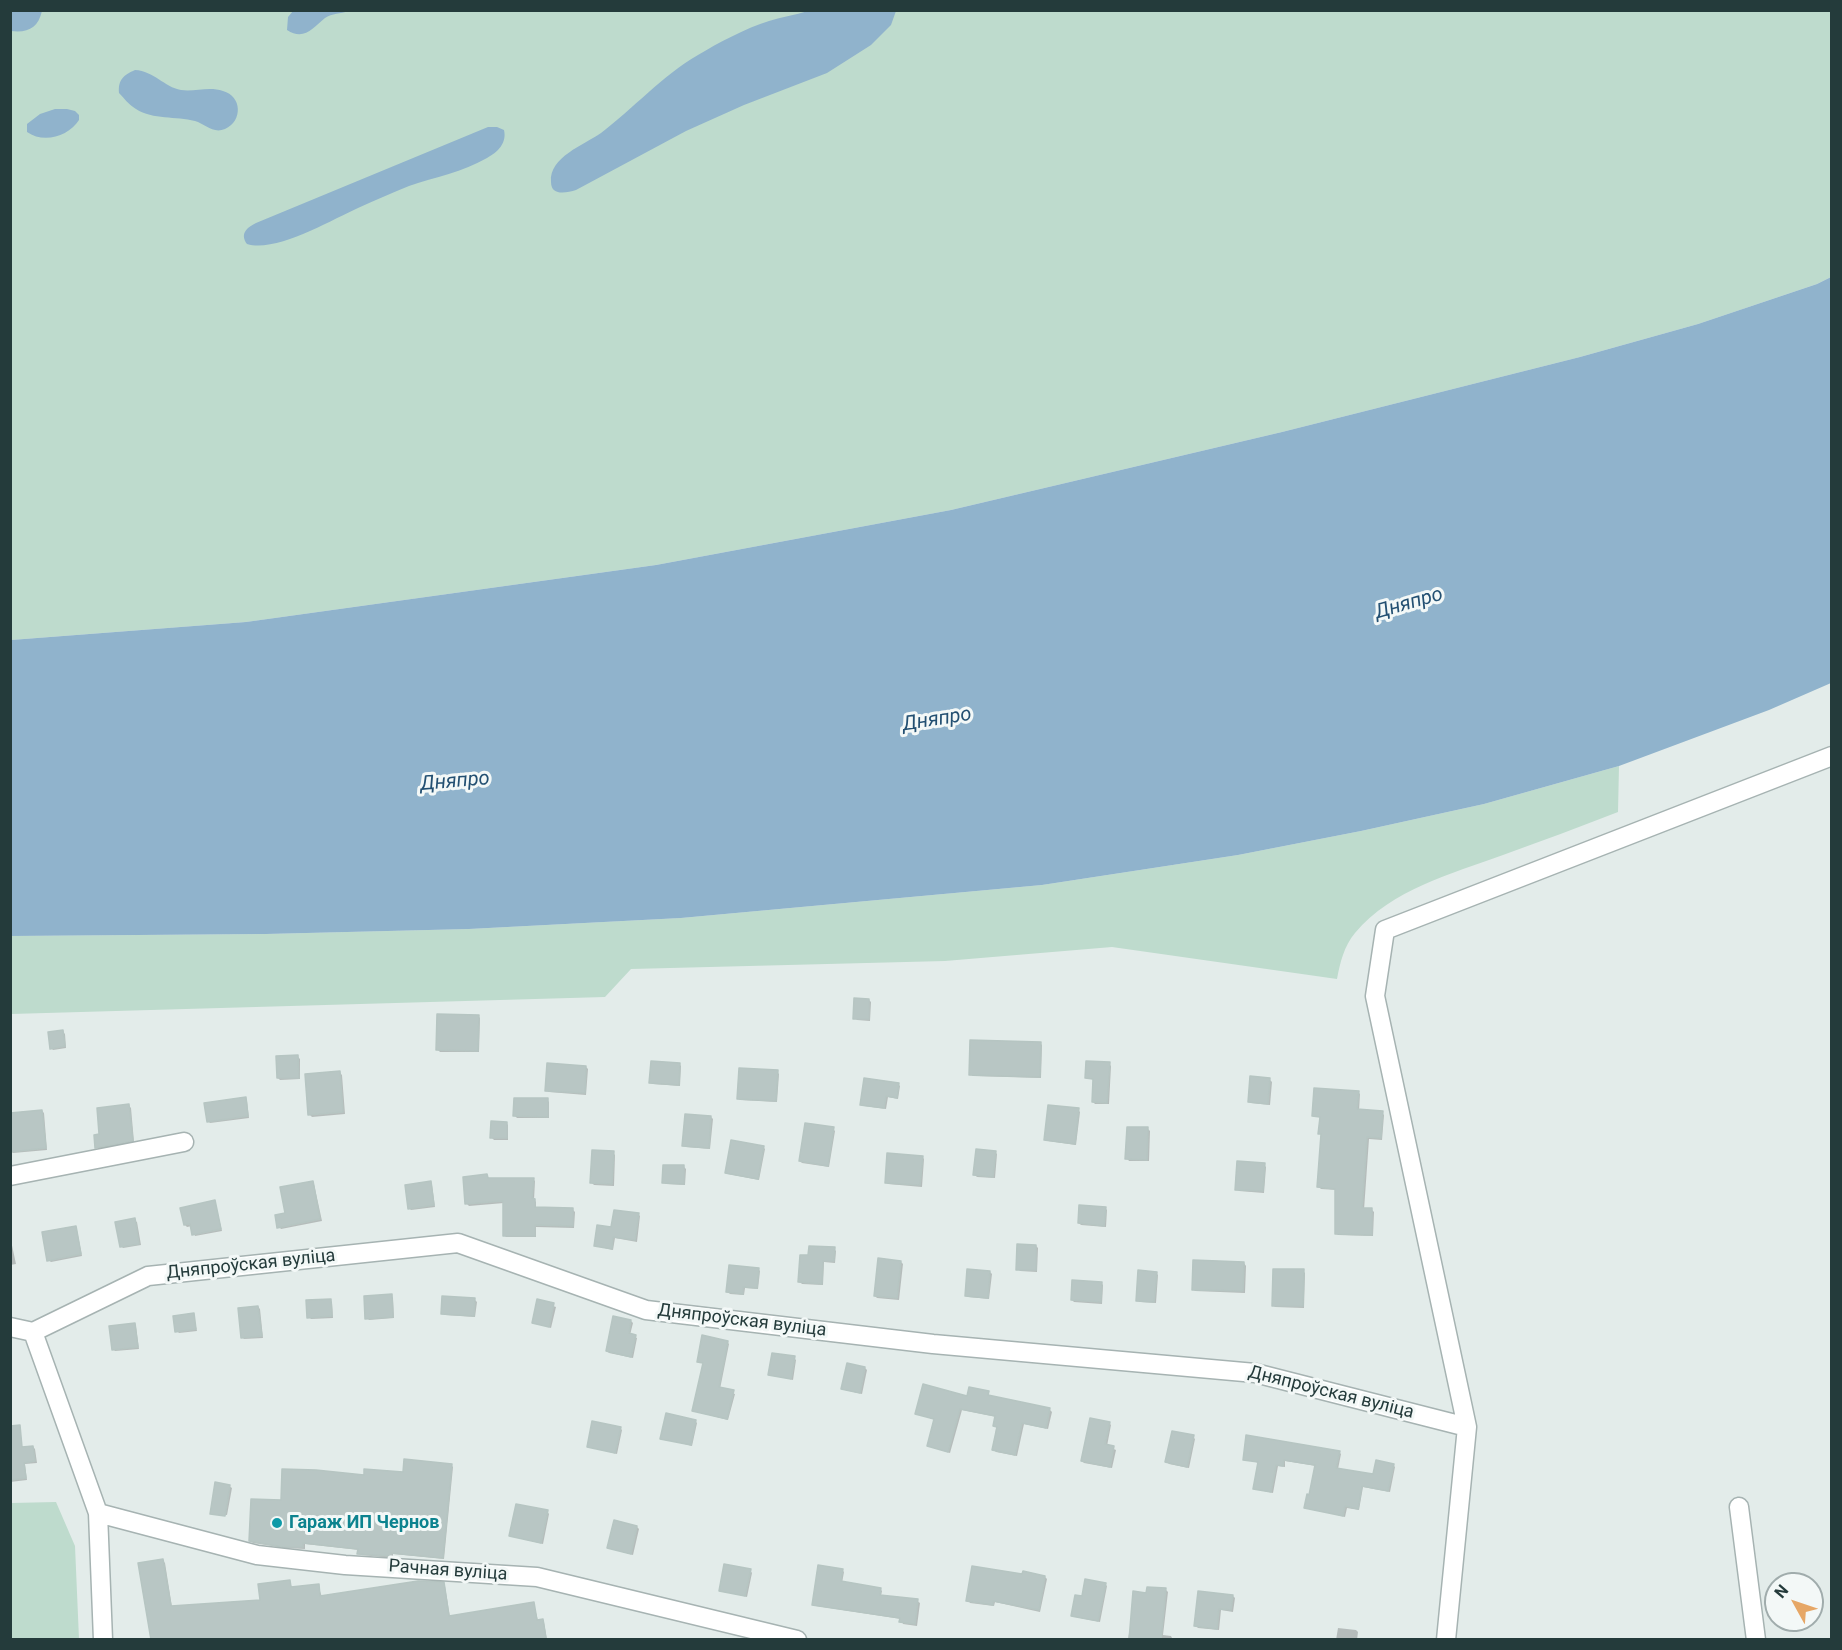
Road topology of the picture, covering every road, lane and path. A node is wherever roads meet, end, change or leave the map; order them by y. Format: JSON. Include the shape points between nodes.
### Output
{"nodes":[{"id":1,"x":1832,"y":756,"type":"edge"},
{"id":2,"x":184,"y":1142,"type":"dead end"},
{"id":3,"x":10,"y":1176,"type":"edge"},
{"id":4,"x":10,"y":1327,"type":"edge"},
{"id":5,"x":33,"y":1332,"type":"junction"},
{"id":6,"x":1467,"y":1427,"type":"junction"},
{"id":7,"x":1739,"y":1508,"type":"dead end"},
{"id":8,"x":98,"y":1513,"type":"junction"},
{"id":9,"x":103,"y":1640,"type":"edge"},
{"id":10,"x":797,"y":1640,"type":"edge"},
{"id":11,"x":1446,"y":1640,"type":"edge"},
{"id":12,"x":1756,"y":1640,"type":"edge"}],
"edges":[{"from":1,"to":6,"type":"street","via":[[1385,930],[1375,996]]},
{"from":2,"to":3,"type":"street"},
{"from":4,"to":5,"type":"street"},
{"from":5,"to":6,"type":"street","name":"Дняпроўская вуліца","via":[[148,1276],[458,1244],[646,1310],[933,1344],[1256,1372]]},
{"from":5,"to":8,"type":"street"},
{"from":6,"to":11,"type":"street"},
{"from":7,"to":12,"type":"street"},
{"from":8,"to":9,"type":"street"},
{"from":8,"to":10,"type":"street","name":"Рачная вуліца","via":[[257,1555],[345,1565],[537,1577]]}]}
